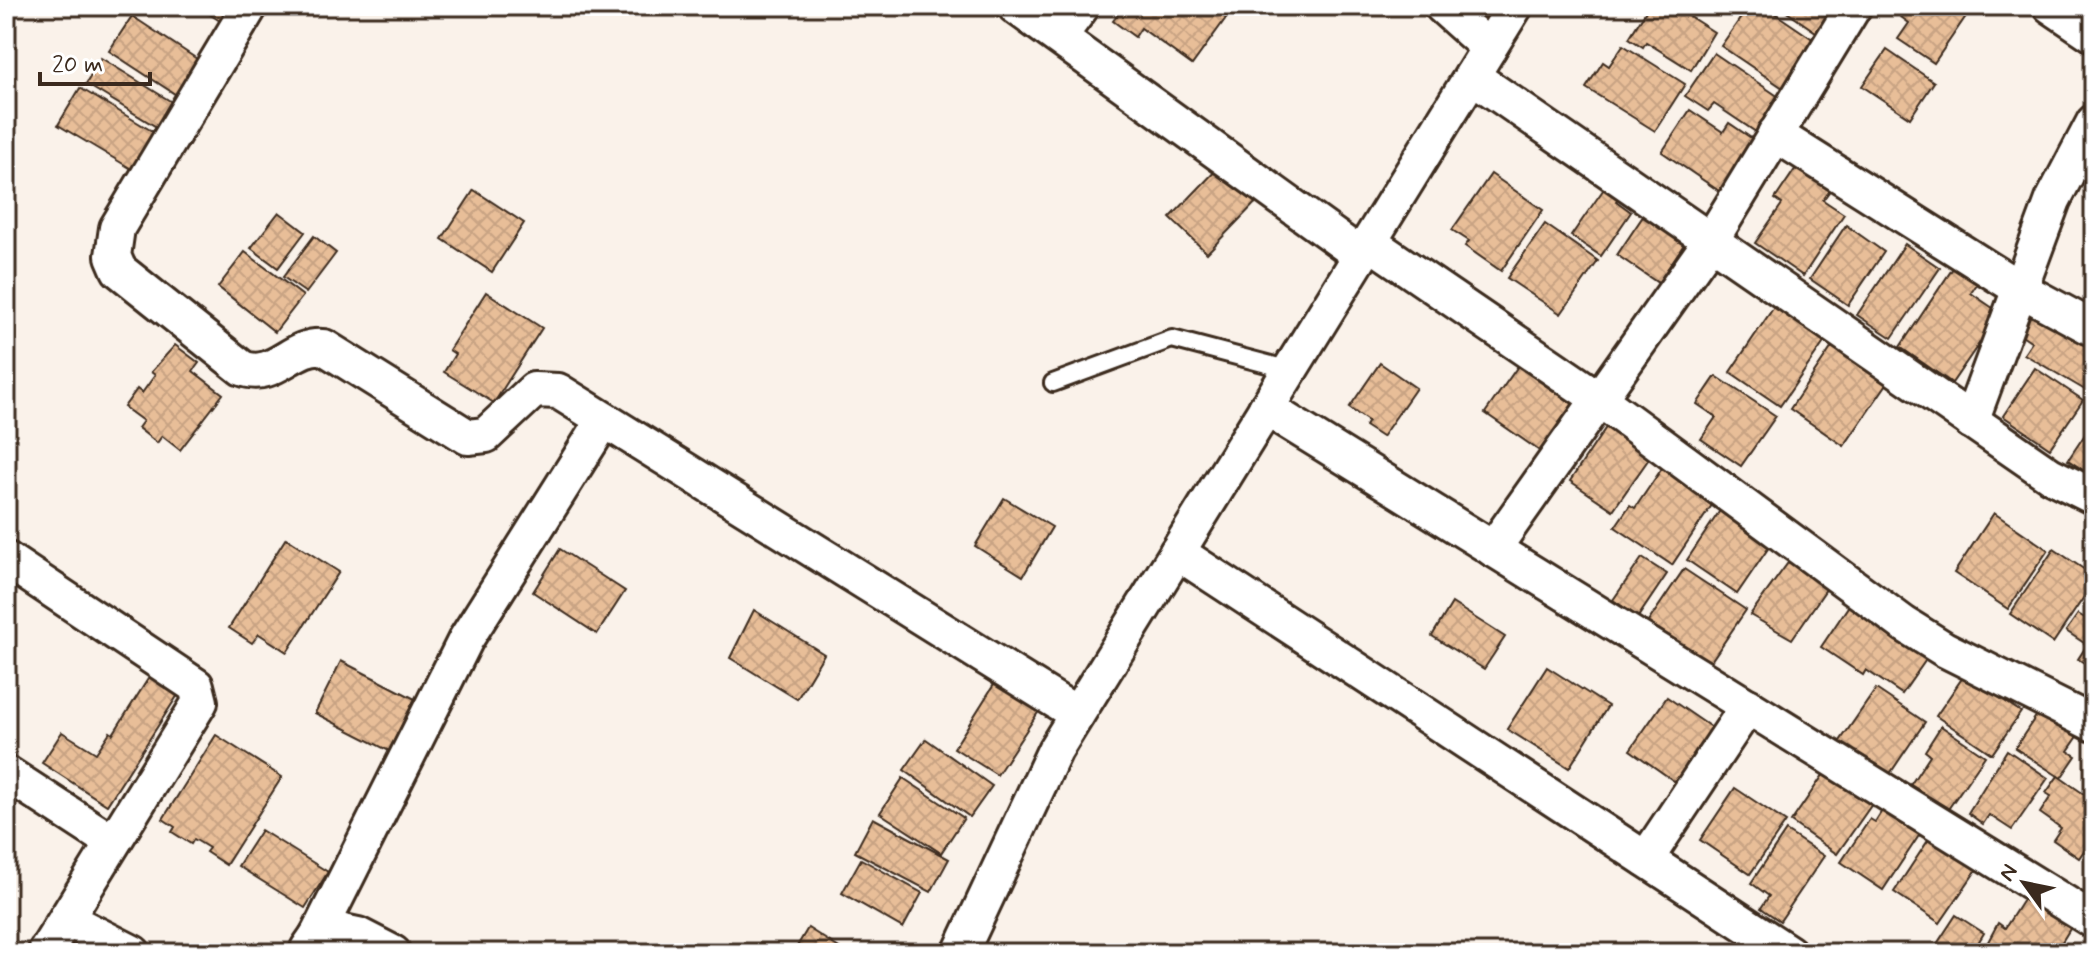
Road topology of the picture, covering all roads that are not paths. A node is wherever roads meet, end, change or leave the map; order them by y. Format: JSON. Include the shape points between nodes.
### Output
{"nodes":[{"id":1,"x":250,"y":6,"type":"edge"},
{"id":2,"x":1015,"y":6,"type":"edge"},
{"id":3,"x":1082,"y":6,"type":"edge"},
{"id":4,"x":1442,"y":6,"type":"edge"},
{"id":5,"x":1515,"y":6,"type":"edge"},
{"id":6,"x":1854,"y":6,"type":"edge"},
{"id":7,"x":2051,"y":6,"type":"edge"},
{"id":8,"x":2094,"y":35,"type":"edge"},
{"id":9,"x":1059,"y":37,"type":"junction"},
{"id":10,"x":1481,"y":62,"type":"junction"},
{"id":11,"x":2094,"y":122,"type":"edge"},
{"id":12,"x":1775,"y":134,"type":"junction"},
{"id":13,"x":1710,"y":242,"type":"junction"},
{"id":14,"x":1365,"y":249,"type":"junction"},
{"id":15,"x":2020,"y":289,"type":"junction"},
{"id":16,"x":2094,"y":329,"type":"edge"},
{"id":17,"x":1290,"y":370,"type":"junction"},
{"id":18,"x":1053,"y":383,"type":"dead end"},
{"id":19,"x":1599,"y":399,"type":"junction"},
{"id":20,"x":1266,"y":408,"type":"junction"},
{"id":21,"x":604,"y":420,"type":"junction"},
{"id":22,"x":1971,"y":421,"type":"junction"},
{"id":23,"x":2094,"y":497,"type":"edge"},
{"id":24,"x":1493,"y":549,"type":"junction"},
{"id":25,"x":1177,"y":552,"type":"junction"},
{"id":26,"x":6,"y":559,"type":"edge"},
{"id":27,"x":1748,"y":706,"type":"junction"},
{"id":28,"x":1077,"y":714,"type":"junction"},
{"id":29,"x":2094,"y":724,"type":"edge"},
{"id":30,"x":6,"y":773,"type":"edge"},
{"id":31,"x":112,"y":842,"type":"junction"},
{"id":32,"x":1646,"y":859,"type":"junction"},
{"id":33,"x":66,"y":919,"type":"junction"},
{"id":34,"x":2094,"y":921,"type":"edge"},
{"id":35,"x":312,"y":945,"type":"edge"},
{"id":36,"x":45,"y":953,"type":"edge"},
{"id":37,"x":133,"y":953,"type":"edge"},
{"id":38,"x":393,"y":953,"type":"edge"},
{"id":39,"x":960,"y":953,"type":"edge"},
{"id":40,"x":1789,"y":953,"type":"edge"}],
"edges":[{"from":1,"to":21,"type":"street","via":[[117,228],[113,256],[119,270],[255,373],[271,370],[313,346],[324,347],[468,437],[486,435],[523,398],[545,388]]},
{"from":2,"to":9,"type":"street"},
{"from":3,"to":9,"type":"street"},
{"from":4,"to":10,"type":"street"},
{"from":5,"to":10,"type":"street"},
{"from":6,"to":12,"type":"street"},
{"from":7,"to":8,"type":"street"},
{"from":9,"to":14,"type":"street"},
{"from":10,"to":13,"type":"street"},
{"from":10,"to":14,"type":"street"},
{"from":11,"to":15,"type":"street","via":[[2058,187]]},
{"from":12,"to":13,"type":"street"},
{"from":12,"to":15,"type":"street"},
{"from":13,"to":19,"type":"street"},
{"from":13,"to":22,"type":"street"},
{"from":14,"to":17,"type":"street"},
{"from":14,"to":19,"type":"street"},
{"from":15,"to":16,"type":"street"},
{"from":15,"to":22,"type":"street"},
{"from":17,"to":18,"type":"lane","via":[[1172,339]]},
{"from":17,"to":20,"type":"street"},
{"from":19,"to":24,"type":"street"},
{"from":19,"to":29,"type":"street","via":[[1904,624]]},
{"from":20,"to":24,"type":"street"},
{"from":20,"to":25,"type":"street"},
{"from":21,"to":28,"type":"street"},
{"from":21,"to":35,"type":"street","via":[[466,639]]},
{"from":22,"to":23,"type":"street","via":[[2050,475]]},
{"from":24,"to":27,"type":"street"},
{"from":25,"to":28,"type":"street"},
{"from":25,"to":32,"type":"street"},
{"from":26,"to":31,"type":"street","via":[[201,694]]},
{"from":27,"to":32,"type":"street"},
{"from":27,"to":34,"type":"street"},
{"from":28,"to":39,"type":"street","via":[[1028,802]]},
{"from":30,"to":31,"type":"street"},
{"from":31,"to":33,"type":"street"},
{"from":32,"to":40,"type":"street"},
{"from":33,"to":36,"type":"street"},
{"from":33,"to":37,"type":"street"},
{"from":35,"to":38,"type":"street","via":[[330,929],[345,930]]}]}
